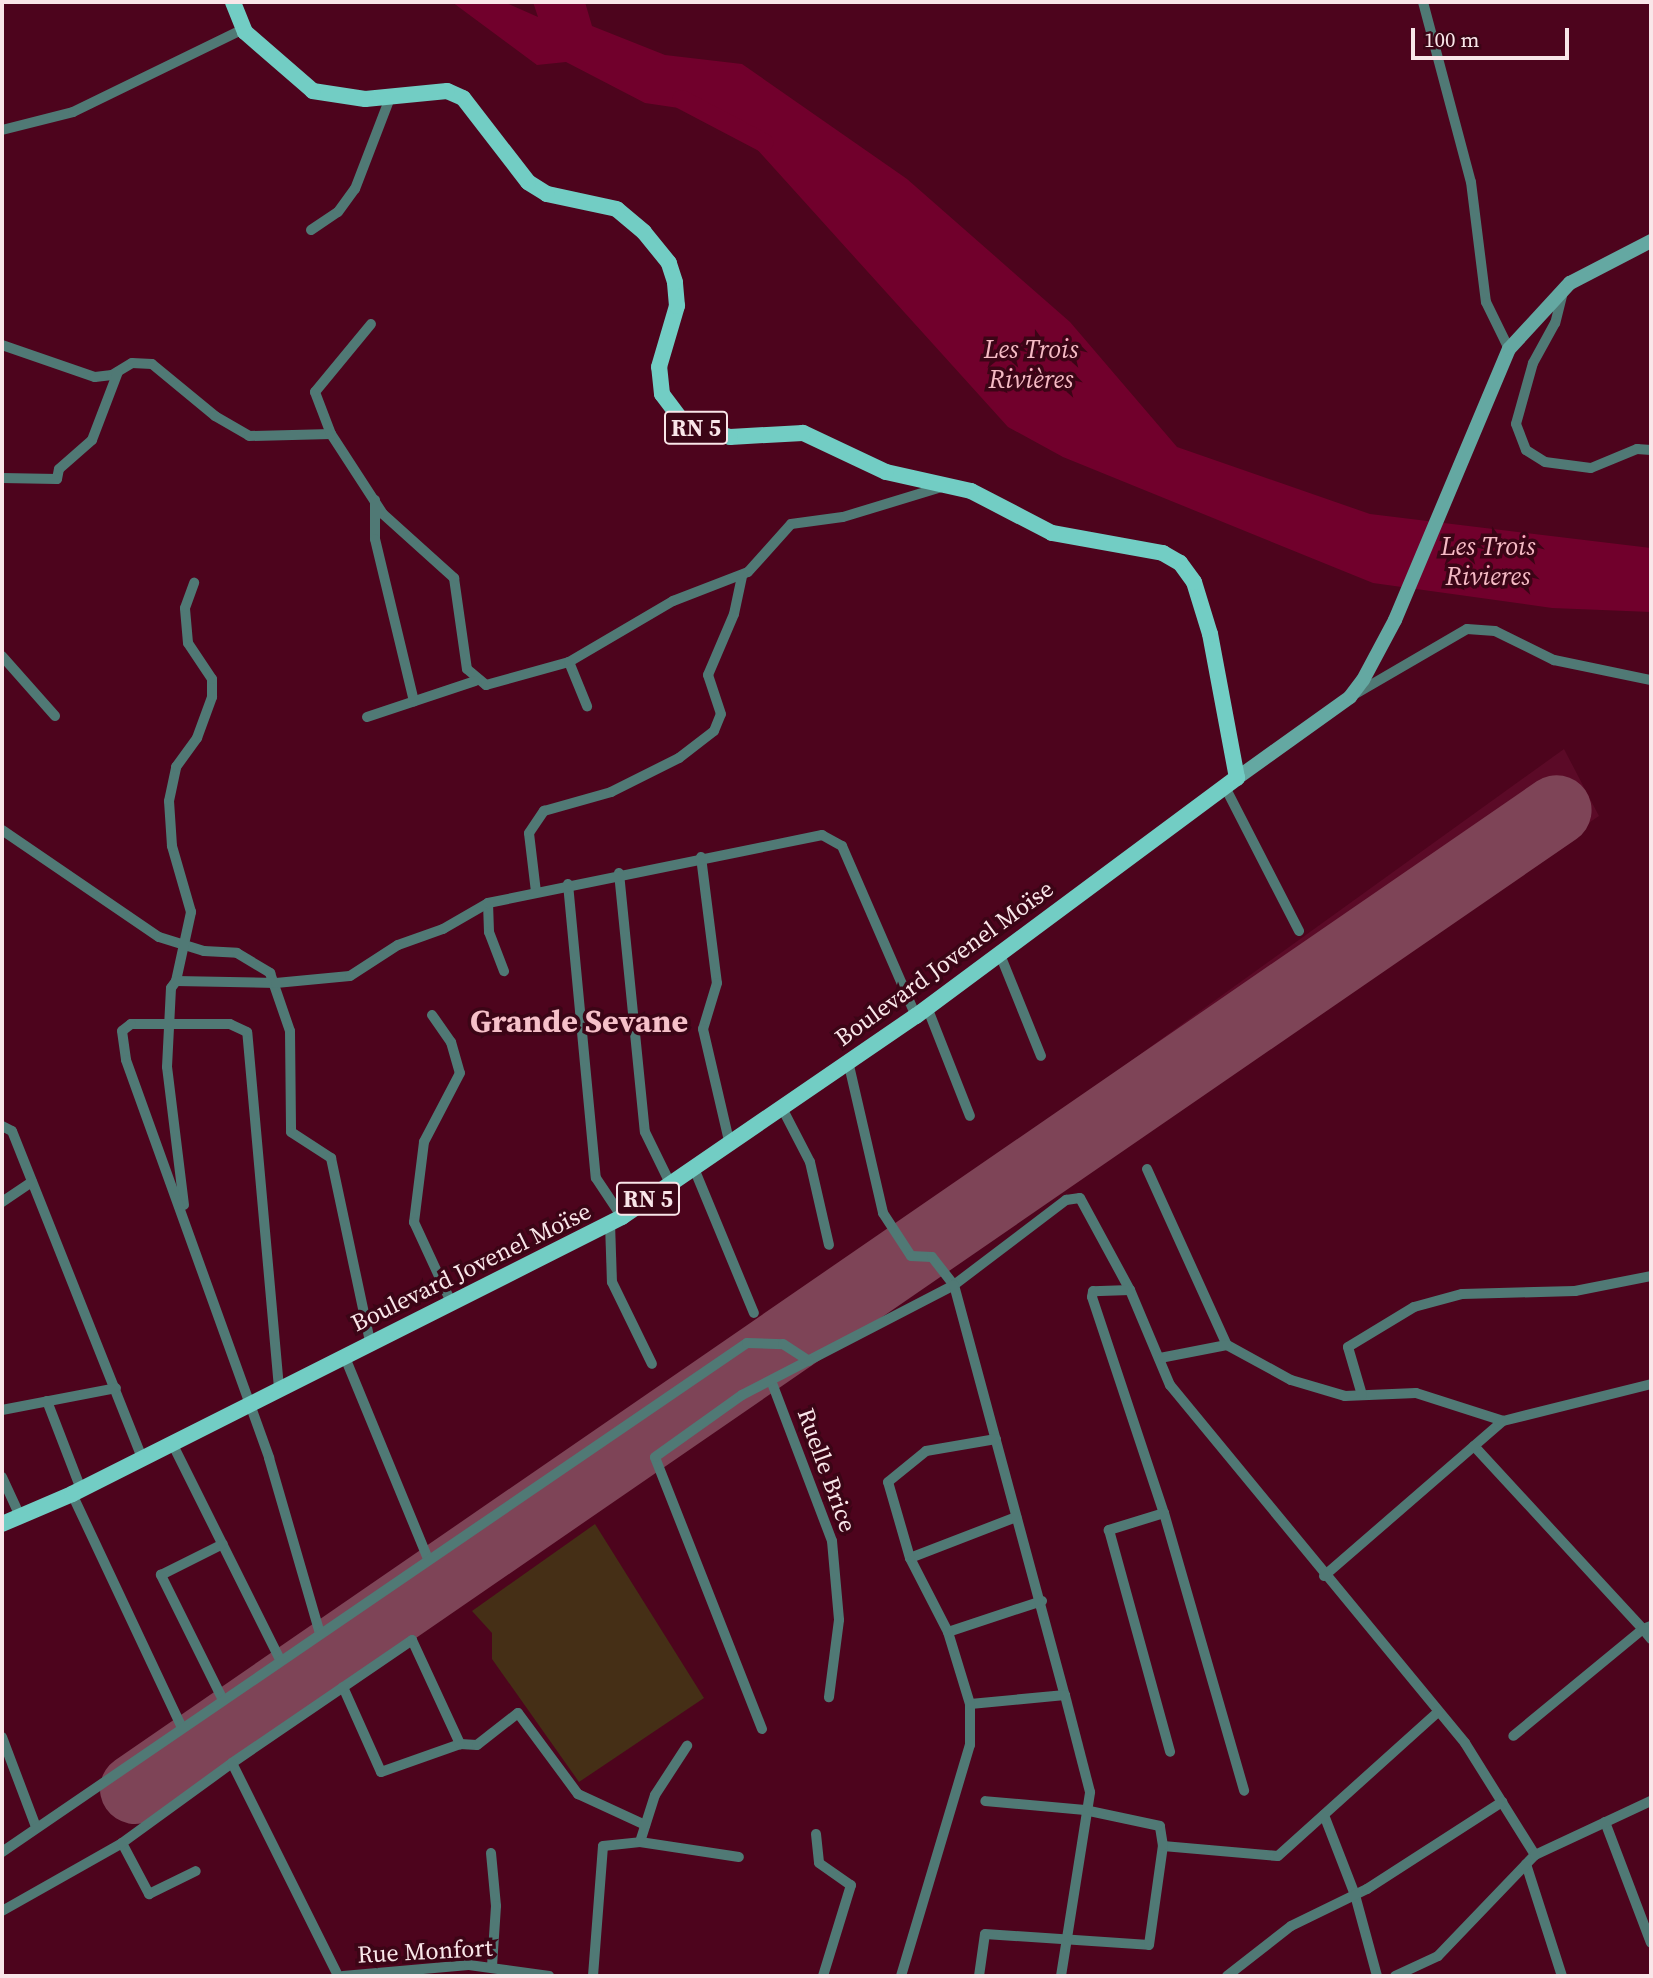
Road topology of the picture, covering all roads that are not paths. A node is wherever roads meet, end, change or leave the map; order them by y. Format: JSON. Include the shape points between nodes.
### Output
{"nodes":[{"id":1,"x":233,"y":2,"type":"edge"},
{"id":2,"x":1423,"y":2,"type":"edge"},
{"id":3,"x":243,"y":29,"type":"junction"},
{"id":4,"x":391,"y":95,"type":"junction"},
{"id":5,"x":2,"y":130,"type":"edge"},
{"id":6,"x":312,"y":230,"type":"dead end"},
{"id":7,"x":1651,"y":241,"type":"edge"},
{"id":8,"x":1564,"y":288,"type":"junction"},
{"id":9,"x":371,"y":324,"type":"dead end"},
{"id":10,"x":2,"y":345,"type":"edge"},
{"id":11,"x":1509,"y":349,"type":"junction"},
{"id":12,"x":118,"y":372,"type":"junction"},
{"id":13,"x":331,"y":434,"type":"junction"},
{"id":14,"x":1651,"y":450,"type":"edge"},
{"id":15,"x":2,"y":478,"type":"edge"},
{"id":16,"x":950,"y":485,"type":"junction"},
{"id":17,"x":375,"y":500,"type":"junction"},
{"id":18,"x":742,"y":575,"type":"junction"},
{"id":19,"x":194,"y":583,"type":"dead end"},
{"id":20,"x":2,"y":656,"type":"edge"},
{"id":21,"x":569,"y":662,"type":"junction"},
{"id":22,"x":1651,"y":680,"type":"edge"},
{"id":23,"x":475,"y":681,"type":"junction"},
{"id":24,"x":1350,"y":697,"type":"junction"},
{"id":25,"x":414,"y":701,"type":"junction"},
{"id":26,"x":587,"y":706,"type":"dead end"},
{"id":27,"x":55,"y":716,"type":"dead end"},
{"id":28,"x":367,"y":717,"type":"dead end"},
{"id":29,"x":1231,"y":783,"type":"junction"},
{"id":30,"x":2,"y":830,"type":"edge"},
{"id":31,"x":701,"y":857,"type":"junction"},
{"id":32,"x":619,"y":873,"type":"junction"},
{"id":33,"x":568,"y":884,"type":"junction"},
{"id":34,"x":536,"y":892,"type":"junction"},
{"id":35,"x":488,"y":903,"type":"junction"},
{"id":36,"x":1299,"y":931,"type":"dead end"},
{"id":37,"x":181,"y":945,"type":"junction"},
{"id":38,"x":999,"y":952,"type":"junction"},
{"id":39,"x":504,"y":971,"type":"dead end"},
{"id":40,"x":176,"y":981,"type":"junction"},
{"id":41,"x":276,"y":983,"type":"junction"},
{"id":42,"x":921,"y":1011,"type":"junction"},
{"id":43,"x":432,"y":1015,"type":"dead end"},
{"id":44,"x":168,"y":1023,"type":"junction"},
{"id":45,"x":1041,"y":1056,"type":"dead end"},
{"id":46,"x":848,"y":1061,"type":"junction"},
{"id":47,"x":781,"y":1106,"type":"junction"},
{"id":48,"x":970,"y":1116,"type":"dead end"},
{"id":49,"x":2,"y":1126,"type":"edge"},
{"id":50,"x":729,"y":1141,"type":"junction"},
{"id":51,"x":694,"y":1166,"type":"junction"},
{"id":52,"x":1147,"y":1169,"type":"dead end"},
{"id":53,"x":32,"y":1182,"type":"junction"},
{"id":54,"x":670,"y":1183,"type":"junction"},
{"id":55,"x":2,"y":1202,"type":"edge"},
{"id":56,"x":186,"y":1217,"type":"junction"},
{"id":57,"x":616,"y":1220,"type":"junction"},
{"id":58,"x":829,"y":1245,"type":"dead end"},
{"id":59,"x":1651,"y":1276,"type":"edge"},
{"id":60,"x":954,"y":1285,"type":"junction"},
{"id":61,"x":1130,"y":1290,"type":"junction"},
{"id":62,"x":451,"y":1302,"type":"junction"},
{"id":63,"x":754,"y":1314,"type":"dead end"},
{"id":64,"x":370,"y":1342,"type":"junction"},
{"id":65,"x":1227,"y":1345,"type":"junction"},
{"id":66,"x":344,"y":1355,"type":"junction"},
{"id":67,"x":1160,"y":1358,"type":"junction"},
{"id":68,"x":809,"y":1362,"type":"junction"},
{"id":69,"x":652,"y":1364,"type":"dead end"},
{"id":70,"x":772,"y":1383,"type":"junction"},
{"id":71,"x":1651,"y":1384,"type":"edge"},
{"id":72,"x":116,"y":1388,"type":"junction"},
{"id":73,"x":279,"y":1388,"type":"junction"},
{"id":74,"x":1362,"y":1395,"type":"junction"},
{"id":75,"x":47,"y":1402,"type":"junction"},
{"id":76,"x":249,"y":1403,"type":"junction"},
{"id":77,"x":2,"y":1410,"type":"edge"},
{"id":78,"x":1503,"y":1421,"type":"junction"},
{"id":79,"x":996,"y":1439,"type":"junction"},
{"id":80,"x":172,"y":1443,"type":"junction"},
{"id":81,"x":1474,"y":1446,"type":"junction"},
{"id":82,"x":142,"y":1458,"type":"junction"},
{"id":83,"x":2,"y":1477,"type":"edge"},
{"id":84,"x":76,"y":1491,"type":"junction"},
{"id":85,"x":1164,"y":1513,"type":"junction"},
{"id":86,"x":20,"y":1516,"type":"junction"},
{"id":87,"x":1016,"y":1517,"type":"junction"},
{"id":88,"x":2,"y":1524,"type":"edge"},
{"id":89,"x":223,"y":1544,"type":"junction"},
{"id":90,"x":910,"y":1558,"type":"junction"},
{"id":91,"x":428,"y":1559,"type":"junction"},
{"id":92,"x":1324,"y":1576,"type":"junction"},
{"id":93,"x":1042,"y":1601,"type":"junction"},
{"id":94,"x":1647,"y":1628,"type":"edge"},
{"id":95,"x":948,"y":1632,"type":"junction"},
{"id":96,"x":320,"y":1633,"type":"junction"},
{"id":97,"x":1651,"y":1639,"type":"edge"},
{"id":98,"x":280,"y":1660,"type":"junction"},
{"id":99,"x":343,"y":1687,"type":"junction"},
{"id":100,"x":1065,"y":1695,"type":"junction"},
{"id":101,"x":829,"y":1698,"type":"dead end"},
{"id":102,"x":222,"y":1700,"type":"junction"},
{"id":103,"x":970,"y":1704,"type":"junction"},
{"id":104,"x":1438,"y":1712,"type":"junction"},
{"id":105,"x":181,"y":1726,"type":"junction"},
{"id":106,"x":762,"y":1729,"type":"dead end"},
{"id":107,"x":1513,"y":1736,"type":"dead end"},
{"id":108,"x":2,"y":1737,"type":"edge"},
{"id":109,"x":460,"y":1744,"type":"junction"},
{"id":110,"x":687,"y":1746,"type":"dead end"},
{"id":111,"x":1170,"y":1752,"type":"dead end"},
{"id":112,"x":232,"y":1763,"type":"junction"},
{"id":113,"x":1244,"y":1791,"type":"dead end"},
{"id":114,"x":985,"y":1801,"type":"dead end"},
{"id":115,"x":1651,"y":1801,"type":"edge"},
{"id":116,"x":1502,"y":1802,"type":"junction"},
{"id":117,"x":1084,"y":1810,"type":"junction"},
{"id":118,"x":1324,"y":1815,"type":"junction"},
{"id":119,"x":1605,"y":1822,"type":"junction"},
{"id":120,"x":645,"y":1825,"type":"junction"},
{"id":121,"x":36,"y":1827,"type":"junction"},
{"id":122,"x":816,"y":1834,"type":"dead end"},
{"id":123,"x":640,"y":1842,"type":"junction"},
{"id":124,"x":122,"y":1843,"type":"junction"},
{"id":125,"x":1163,"y":1846,"type":"junction"},
{"id":126,"x":2,"y":1852,"type":"edge"},
{"id":127,"x":491,"y":1853,"type":"dead end"},
{"id":128,"x":1535,"y":1855,"type":"junction"},
{"id":129,"x":739,"y":1857,"type":"dead end"},
{"id":130,"x":1526,"y":1864,"type":"junction"},
{"id":131,"x":196,"y":1871,"type":"dead end"},
{"id":132,"x":1355,"y":1895,"type":"junction"},
{"id":133,"x":2,"y":1911,"type":"edge"},
{"id":134,"x":1066,"y":1941,"type":"junction"},
{"id":135,"x":1651,"y":1942,"type":"edge"},
{"id":136,"x":492,"y":1967,"type":"junction"},
{"id":137,"x":338,"y":1976,"type":"edge"},
{"id":138,"x":343,"y":1976,"type":"edge"},
{"id":139,"x":549,"y":1976,"type":"edge"},
{"id":140,"x":593,"y":1976,"type":"edge"},
{"id":141,"x":823,"y":1976,"type":"edge"},
{"id":142,"x":901,"y":1976,"type":"edge"},
{"id":143,"x":979,"y":1976,"type":"edge"},
{"id":144,"x":1061,"y":1976,"type":"edge"},
{"id":145,"x":1227,"y":1976,"type":"edge"},
{"id":146,"x":1377,"y":1976,"type":"edge"},
{"id":147,"x":1395,"y":1976,"type":"edge"},
{"id":148,"x":1562,"y":1976,"type":"edge"}],
"edges":[{"from":1,"to":3,"type":"main road","number":"RN 5"},
{"from":2,"to":11,"type":"street","via":[[1471,182],[1486,302]]},
{"from":3,"to":4,"type":"main road","number":"RN 5","via":[[313,91],[355,98]]},
{"from":3,"to":5,"type":"street","via":[[73,112]]},
{"from":4,"to":6,"type":"street","via":[[355,189],[338,212]]},
{"from":4,"to":16,"type":"main road","number":"RN 5","via":[[438,91],[463,98],[528,182],[547,194],[617,209],[645,232],[669,262],[675,282],[677,306],[659,367],[662,394],[683,422],[730,437],[803,433],[886,472]]},
{"from":7,"to":8,"type":"main road","via":[[1592,267]]},
{"from":8,"to":11,"type":"main road"},
{"from":8,"to":14,"type":"street","via":[[1555,323],[1533,363],[1516,424],[1526,450],[1545,462],[1591,468],[1637,449]]},
{"from":9,"to":13,"type":"street","via":[[315,392]]},
{"from":10,"to":12,"type":"street","via":[[82,374]]},
{"from":11,"to":24,"type":"main road","via":[[1395,620]]},
{"from":12,"to":13,"type":"street","via":[[132,363],[152,364],[215,416],[249,436]]},
{"from":12,"to":15,"type":"street","via":[[92,440],[59,469],[57,479]]},
{"from":13,"to":17,"type":"street"},
{"from":16,"to":18,"type":"street","via":[[844,517],[791,524]]},
{"from":16,"to":29,"type":"main road","number":"RN 5","via":[[1052,533],[1163,553],[1180,563],[1194,582],[1210,634]]},
{"from":17,"to":23,"type":"street","via":[[405,536],[454,578],[462,608],[462,654]]},
{"from":17,"to":25,"type":"street","via":[[375,539]]},
{"from":18,"to":21,"type":"street","via":[[673,601]]},
{"from":18,"to":34,"type":"street","via":[[734,614],[709,670],[721,714],[714,731],[679,758],[611,792],[544,811],[529,833]]},
{"from":19,"to":37,"type":"street","via":[[185,608],[188,643],[212,679],[212,697],[197,738],[176,766],[169,801],[174,856],[191,912],[188,936]]},
{"from":20,"to":27,"type":"street"},
{"from":21,"to":23,"type":"street","via":[[499,686]]},
{"from":21,"to":26,"type":"street"},
{"from":22,"to":24,"type":"street","via":[[1554,660],[1495,631],[1467,629]]},
{"from":23,"to":25,"type":"street"},
{"from":24,"to":29,"type":"main road"},
{"from":25,"to":28,"type":"street"},
{"from":29,"to":36,"type":"street"},
{"from":29,"to":38,"type":"main road","name":"Boulevard Jovenel Moïse","number":"RN 5"},
{"from":30,"to":37,"type":"street","via":[[120,913]]},
{"from":31,"to":32,"type":"street"},
{"from":31,"to":42,"type":"street","via":[[809,835],[834,839],[847,855]]},
{"from":31,"to":50,"type":"street","via":[[717,982],[703,1029]]},
{"from":32,"to":33,"type":"street"},
{"from":32,"to":54,"type":"street","via":[[645,1132]]},
{"from":33,"to":34,"type":"street"},
{"from":33,"to":57,"type":"street","via":[[586,1024],[596,1178]]},
{"from":34,"to":35,"type":"street"},
{"from":35,"to":39,"type":"street","via":[[489,932]]},
{"from":35,"to":41,"type":"street","via":[[443,929],[398,945],[363,972]]},
{"from":37,"to":40,"type":"street"},
{"from":37,"to":41,"type":"street","via":[[237,953],[255,961]]},
{"from":38,"to":42,"type":"main road","name":"Boulevard Jovenel Moïse","number":"RN 5"},
{"from":38,"to":45,"type":"street"},
{"from":40,"to":41,"type":"street"},
{"from":40,"to":44,"type":"street"},
{"from":41,"to":64,"type":"street","via":[[293,1056],[291,1132],[331,1158]]},
{"from":42,"to":46,"type":"main road","name":"Boulevard Jovenel Moïse","number":"RN 5"},
{"from":42,"to":48,"type":"street"},
{"from":43,"to":62,"type":"street","via":[[452,1042],[460,1073],[424,1142],[414,1222]]},
{"from":44,"to":56,"type":"street","via":[[170,1105]]},
{"from":44,"to":56,"type":"street","via":[[131,1024],[122,1031],[122,1040],[148,1131]]},
{"from":44,"to":73,"type":"street","via":[[238,1025],[249,1038]]},
{"from":46,"to":47,"type":"main road","name":"Boulevard Jovenel Moïse","number":"RN 5"},
{"from":46,"to":60,"type":"street","via":[[883,1213],[911,1256],[932,1257]]},
{"from":47,"to":50,"type":"main road","name":"Boulevard Jovenel Moïse","number":"RN 5"},
{"from":47,"to":58,"type":"street","via":[[810,1162]]},
{"from":49,"to":53,"type":"street","via":[[12,1131]]},
{"from":50,"to":51,"type":"main road","name":"Boulevard Jovenel Moïse","number":"RN 5"},
{"from":51,"to":54,"type":"main road","name":"Boulevard Jovenel Moïse","number":"RN 5"},
{"from":51,"to":63,"type":"street"},
{"from":52,"to":65,"type":"street"},
{"from":53,"to":55,"type":"street"},
{"from":53,"to":72,"type":"street"},
{"from":54,"to":57,"type":"main road","name":"Boulevard Jovenel Moïse","number":"RN 5"},
{"from":56,"to":76,"type":"street"},
{"from":57,"to":62,"type":"main road","name":"Boulevard Jovenel Moïse","number":"RN 5"},
{"from":57,"to":69,"type":"street","via":[[612,1282]]},
{"from":59,"to":74,"type":"street","via":[[1575,1292],[1462,1294],[1414,1307],[1348,1347]]},
{"from":60,"to":61,"type":"street","via":[[1073,1197],[1080,1198]]},
{"from":60,"to":68,"type":"street","via":[[879,1319]]},
{"from":60,"to":79,"type":"street"},
{"from":61,"to":67,"type":"street"},
{"from":61,"to":85,"type":"street","via":[[1093,1291],[1092,1297]]},
{"from":62,"to":64,"type":"main road","name":"Boulevard Jovenel Moïse","number":"RN 5"},
{"from":64,"to":66,"type":"main road","name":"Boulevard Jovenel Moïse","number":"RN 5"},
{"from":65,"to":67,"type":"street"},
{"from":65,"to":74,"type":"street","via":[[1291,1380]]},
{"from":66,"to":73,"type":"main road","name":"Boulevard Jovenel Moïse","number":"RN 5"},
{"from":66,"to":91,"type":"street"},
{"from":67,"to":92,"type":"street","via":[[1170,1385]]},
{"from":68,"to":70,"type":"street"},
{"from":68,"to":91,"type":"street","via":[[783,1344],[747,1343]]},
{"from":70,"to":101,"type":"street","name":"Ruelle Brice","via":[[832,1541],[839,1620]]},
{"from":70,"to":106,"type":"street","via":[[742,1395],[655,1457]]},
{"from":71,"to":78,"type":"street"},
{"from":72,"to":75,"type":"street"},
{"from":72,"to":82,"type":"street"},
{"from":73,"to":76,"type":"main road","name":"Boulevard Jovenel Moïse","number":"RN 5"},
{"from":74,"to":78,"type":"street","via":[[1416,1392]]},
{"from":75,"to":77,"type":"street"},
{"from":75,"to":84,"type":"street"},
{"from":76,"to":80,"type":"main road","name":"Boulevard Jovenel Moïse","number":"RN 5"},
{"from":76,"to":96,"type":"street"},
{"from":78,"to":81,"type":"street"},
{"from":79,"to":87,"type":"street"},
{"from":79,"to":90,"type":"street","via":[[926,1451],[888,1482]]},
{"from":80,"to":82,"type":"main road","name":"Boulevard Jovenel Moïse","number":"RN 5"},
{"from":80,"to":89,"type":"street"},
{"from":81,"to":92,"type":"street"},
{"from":81,"to":94,"type":"street"},
{"from":82,"to":84,"type":"main road","name":"Boulevard Jovenel Moïse","number":"RN 5"},
{"from":83,"to":86,"type":"street"},
{"from":84,"to":86,"type":"main road","name":"Boulevard Jovenel Moïse","number":"RN 5"},
{"from":84,"to":105,"type":"street"},
{"from":85,"to":111,"type":"street","via":[[1109,1531]]},
{"from":85,"to":113,"type":"street"},
{"from":86,"to":88,"type":"main road","name":"Boulevard Jovenel Moïse","number":"RN 5"},
{"from":87,"to":90,"type":"street"},
{"from":87,"to":93,"type":"street"},
{"from":89,"to":98,"type":"street"},
{"from":89,"to":102,"type":"street","via":[[161,1575]]},
{"from":90,"to":95,"type":"street"},
{"from":91,"to":96,"type":"street"},
{"from":92,"to":104,"type":"street"},
{"from":93,"to":95,"type":"street"},
{"from":93,"to":100,"type":"street"},
{"from":94,"to":97,"type":"street"},
{"from":94,"to":107,"type":"street"},
{"from":95,"to":103,"type":"street"},
{"from":96,"to":98,"type":"street"},
{"from":98,"to":102,"type":"street"},
{"from":99,"to":109,"type":"street","via":[[382,1772]]},
{"from":99,"to":109,"type":"street","via":[[412,1640]]},
{"from":99,"to":112,"type":"street"},
{"from":100,"to":103,"type":"street"},
{"from":100,"to":117,"type":"street","via":[[1090,1792]]},
{"from":102,"to":105,"type":"street"},
{"from":103,"to":142,"type":"street","via":[[970,1745]]},
{"from":104,"to":116,"type":"street","via":[[1465,1743]]},
{"from":104,"to":118,"type":"street"},
{"from":105,"to":121,"type":"street"},
{"from":108,"to":121,"type":"street"},
{"from":109,"to":120,"type":"street","via":[[477,1745],[518,1713],[578,1794]]},
{"from":110,"to":120,"type":"street","via":[[655,1795]]},
{"from":112,"to":124,"type":"street"},
{"from":112,"to":137,"type":"street"},
{"from":114,"to":117,"type":"street"},
{"from":115,"to":119,"type":"street"},
{"from":116,"to":128,"type":"street"},
{"from":116,"to":132,"type":"street"},
{"from":117,"to":125,"type":"street","via":[[1160,1826]]},
{"from":117,"to":134,"type":"street"},
{"from":118,"to":125,"type":"street","via":[[1278,1856]]},
{"from":118,"to":132,"type":"street"},
{"from":119,"to":128,"type":"street"},
{"from":119,"to":135,"type":"street"},
{"from":120,"to":123,"type":"street"},
{"from":121,"to":126,"type":"street"},
{"from":122,"to":141,"type":"street","via":[[819,1863],[851,1885]]},
{"from":123,"to":129,"type":"street"},
{"from":123,"to":140,"type":"street","via":[[603,1846]]},
{"from":124,"to":131,"type":"street","via":[[149,1894]]},
{"from":124,"to":133,"type":"street"},
{"from":125,"to":134,"type":"street","via":[[1149,1945]]},
{"from":127,"to":136,"type":"street","via":[[496,1906]]},
{"from":128,"to":130,"type":"street"},
{"from":130,"to":147,"type":"street","via":[[1438,1956]]},
{"from":130,"to":148,"type":"street"},
{"from":132,"to":145,"type":"street","via":[[1291,1926]]},
{"from":132,"to":146,"type":"street"},
{"from":134,"to":143,"type":"street","via":[[985,1934]]},
{"from":134,"to":144,"type":"street"},
{"from":136,"to":138,"type":"street","name":"Rue Monfort"},
{"from":136,"to":139,"type":"street","name":"Rue Monfort"}]}
